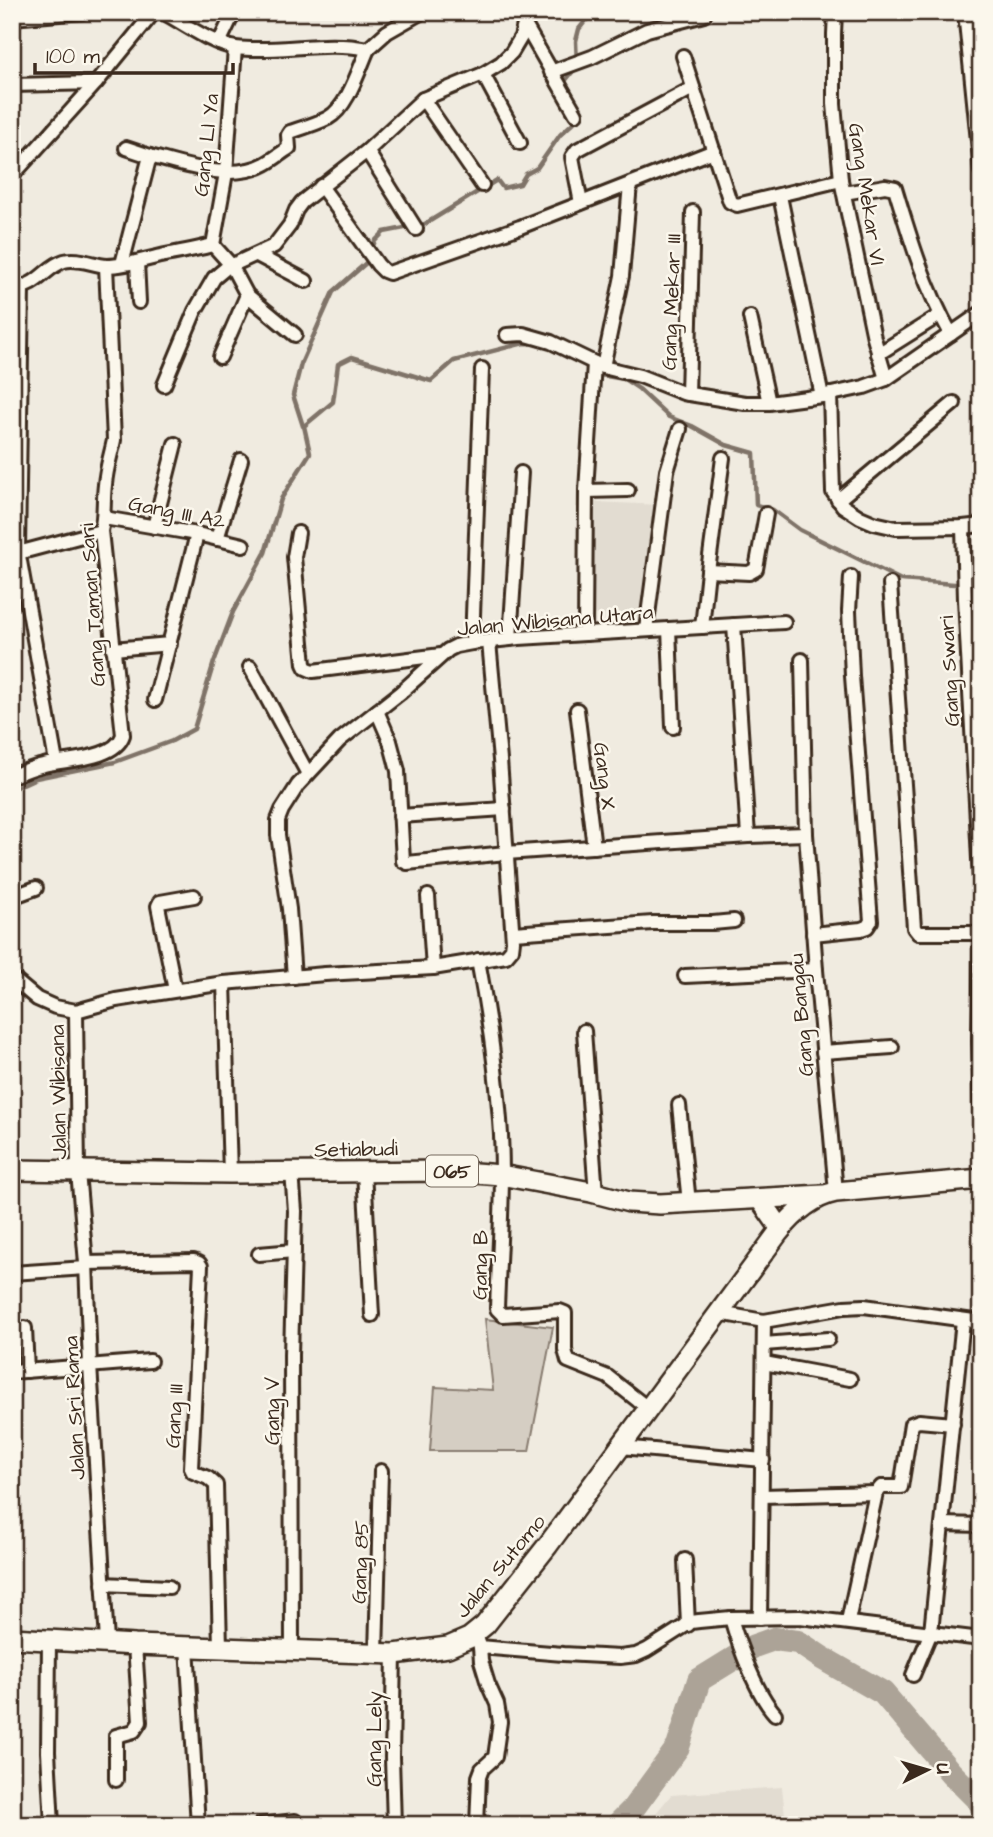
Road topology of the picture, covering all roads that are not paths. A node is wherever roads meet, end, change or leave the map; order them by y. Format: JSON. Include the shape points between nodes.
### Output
{"nodes":[{"id":1,"x":83,"y":12,"type":"edge"},
{"id":2,"x":154,"y":12,"type":"edge"},
{"id":3,"x":163,"y":12,"type":"edge"},
{"id":4,"x":234,"y":12,"type":"edge"},
{"id":5,"x":422,"y":12,"type":"edge"},
{"id":6,"x":835,"y":12,"type":"edge"},
{"id":7,"x":965,"y":12,"type":"edge"},
{"id":8,"x":704,"y":15,"type":"dead end"},
{"id":9,"x":12,"y":18,"type":"edge"},
{"id":10,"x":526,"y":19,"type":"edge"},
{"id":11,"x":219,"y":43,"type":"junction"},
{"id":12,"x":235,"y":48,"type":"junction"},
{"id":13,"x":368,"y":49,"type":"junction"},
{"id":14,"x":683,"y":56,"type":"dead end"},
{"id":15,"x":551,"y":72,"type":"junction"},
{"id":16,"x":483,"y":74,"type":"junction"},
{"id":17,"x":96,"y":83,"type":"junction"},
{"id":18,"x":12,"y":85,"type":"edge"},
{"id":19,"x":693,"y":88,"type":"junction"},
{"id":20,"x":423,"y":99,"type":"junction"},
{"id":21,"x":576,"y":114,"type":"dead end"},
{"id":22,"x":520,"y":144,"type":"dead end"},
{"id":23,"x":126,"y":148,"type":"dead end"},
{"id":24,"x":366,"y":151,"type":"junction"},
{"id":25,"x":714,"y":151,"type":"junction"},
{"id":26,"x":150,"y":156,"type":"junction"},
{"id":27,"x":981,"y":170,"type":"edge"},
{"id":28,"x":226,"y":173,"type":"junction"},
{"id":29,"x":12,"y":176,"type":"edge"},
{"id":30,"x":630,"y":184,"type":"junction"},
{"id":31,"x":482,"y":185,"type":"dead end"},
{"id":32,"x":321,"y":186,"type":"junction"},
{"id":33,"x":843,"y":186,"type":"junction"},
{"id":34,"x":780,"y":196,"type":"junction"},
{"id":35,"x":580,"y":204,"type":"junction"},
{"id":36,"x":693,"y":212,"type":"dead end"},
{"id":37,"x":416,"y":229,"type":"dead end"},
{"id":38,"x":213,"y":245,"type":"junction"},
{"id":39,"x":257,"y":255,"type":"junction"},
{"id":40,"x":137,"y":262,"type":"junction"},
{"id":41,"x":122,"y":264,"type":"junction"},
{"id":42,"x":231,"y":265,"type":"junction"},
{"id":43,"x":106,"y":266,"type":"junction"},
{"id":44,"x":306,"y":281,"type":"dead end"},
{"id":45,"x":17,"y":288,"type":"edge"},
{"id":46,"x":247,"y":295,"type":"junction"},
{"id":47,"x":139,"y":302,"type":"dead end"},
{"id":48,"x":981,"y":313,"type":"edge"},
{"id":49,"x":940,"y":315,"type":"junction"},
{"id":50,"x":750,"y":317,"type":"dead end"},
{"id":51,"x":951,"y":334,"type":"junction"},
{"id":52,"x":295,"y":335,"type":"dead end"},
{"id":53,"x":507,"y":335,"type":"dead end"},
{"id":54,"x":878,"y":354,"type":"junction"},
{"id":55,"x":220,"y":356,"type":"dead end"},
{"id":56,"x":481,"y":369,"type":"dead end"},
{"id":57,"x":596,"y":370,"type":"junction"},
{"id":58,"x":886,"y":379,"type":"junction"},
{"id":59,"x":164,"y":385,"type":"dead end"},
{"id":60,"x":688,"y":394,"type":"junction"},
{"id":61,"x":826,"y":395,"type":"junction"},
{"id":62,"x":769,"y":403,"type":"junction"},
{"id":63,"x":954,"y":403,"type":"dead end"},
{"id":64,"x":680,"y":429,"type":"dead end"},
{"id":65,"x":175,"y":444,"type":"dead end"},
{"id":66,"x":723,"y":458,"type":"dead end"},
{"id":67,"x":241,"y":460,"type":"dead end"},
{"id":68,"x":522,"y":473,"type":"dead end"},
{"id":69,"x":628,"y":490,"type":"dead end"},
{"id":70,"x":586,"y":491,"type":"junction"},
{"id":71,"x":838,"y":500,"type":"junction"},
{"id":72,"x":766,"y":514,"type":"dead end"},
{"id":73,"x":103,"y":524,"type":"junction"},
{"id":74,"x":981,"y":525,"type":"edge"},
{"id":75,"x":154,"y":527,"type":"junction"},
{"id":76,"x":963,"y":527,"type":"junction"},
{"id":77,"x":298,"y":533,"type":"dead end"},
{"id":78,"x":197,"y":534,"type":"junction"},
{"id":79,"x":217,"y":539,"type":"junction"},
{"id":80,"x":243,"y":545,"type":"dead end"},
{"id":81,"x":19,"y":553,"type":"junction"},
{"id":82,"x":708,"y":571,"type":"junction"},
{"id":83,"x":851,"y":577,"type":"dead end"},
{"id":84,"x":890,"y":584,"type":"dead end"},
{"id":85,"x":784,"y":622,"type":"dead end"},
{"id":86,"x":734,"y":625,"type":"junction"},
{"id":87,"x":702,"y":627,"type":"junction"},
{"id":88,"x":669,"y":629,"type":"junction"},
{"id":89,"x":646,"y":630,"type":"junction"},
{"id":90,"x":585,"y":634,"type":"junction"},
{"id":91,"x":510,"y":639,"type":"junction"},
{"id":92,"x":489,"y":642,"type":"junction"},
{"id":93,"x":472,"y":643,"type":"junction"},
{"id":94,"x":170,"y":644,"type":"junction"},
{"id":95,"x":113,"y":649,"type":"junction"},
{"id":96,"x":441,"y":655,"type":"junction"},
{"id":97,"x":802,"y":660,"type":"dead end"},
{"id":98,"x":250,"y":667,"type":"dead end"},
{"id":99,"x":155,"y":700,"type":"dead end"},
{"id":100,"x":577,"y":710,"type":"dead end"},
{"id":101,"x":377,"y":711,"type":"junction"},
{"id":102,"x":673,"y":727,"type":"dead end"},
{"id":103,"x":56,"y":762,"type":"junction"},
{"id":104,"x":308,"y":774,"type":"junction"},
{"id":105,"x":12,"y":776,"type":"edge"},
{"id":106,"x":504,"y":809,"type":"junction"},
{"id":107,"x":400,"y":816,"type":"junction"},
{"id":108,"x":806,"y":834,"type":"junction"},
{"id":109,"x":748,"y":836,"type":"junction"},
{"id":110,"x":594,"y":847,"type":"junction"},
{"id":111,"x":506,"y":853,"type":"junction"},
{"id":112,"x":36,"y":888,"type":"dead end"},
{"id":113,"x":194,"y":896,"type":"dead end"},
{"id":114,"x":428,"y":896,"type":"dead end"},
{"id":115,"x":981,"y":896,"type":"edge"},
{"id":116,"x":12,"y":897,"type":"edge"},
{"id":117,"x":734,"y":921,"type":"dead end"},
{"id":118,"x":513,"y":933,"type":"junction"},
{"id":119,"x":981,"y":933,"type":"edge"},
{"id":120,"x":813,"y":934,"type":"junction"},
{"id":121,"x":981,"y":941,"type":"edge"},
{"id":122,"x":478,"y":960,"type":"junction"},
{"id":123,"x":433,"y":968,"type":"junction"},
{"id":124,"x":816,"y":970,"type":"junction"},
{"id":125,"x":684,"y":976,"type":"dead end"},
{"id":126,"x":294,"y":977,"type":"junction"},
{"id":127,"x":12,"y":978,"type":"edge"},
{"id":128,"x":224,"y":983,"type":"junction"},
{"id":129,"x":175,"y":990,"type":"junction"},
{"id":130,"x":76,"y":1011,"type":"junction"},
{"id":131,"x":584,"y":1031,"type":"dead end"},
{"id":132,"x":980,"y":1041,"type":"edge"},
{"id":133,"x":892,"y":1047,"type":"dead end"},
{"id":134,"x":823,"y":1052,"type":"junction"},
{"id":135,"x":679,"y":1105,"type":"dead end"},
{"id":136,"x":981,"y":1115,"type":"edge"},
{"id":137,"x":12,"y":1170,"type":"edge"},
{"id":138,"x":78,"y":1172,"type":"junction"},
{"id":139,"x":292,"y":1172,"type":"junction"},
{"id":140,"x":364,"y":1172,"type":"junction"},
{"id":141,"x":230,"y":1173,"type":"junction"},
{"id":142,"x":501,"y":1175,"type":"junction"},
{"id":143,"x":981,"y":1179,"type":"edge"},
{"id":144,"x":829,"y":1193,"type":"junction"},
{"id":145,"x":596,"y":1194,"type":"junction"},
{"id":146,"x":760,"y":1199,"type":"junction"},
{"id":147,"x":689,"y":1203,"type":"junction"},
{"id":148,"x":781,"y":1229,"type":"junction"},
{"id":149,"x":294,"y":1251,"type":"junction"},
{"id":150,"x":259,"y":1254,"type":"dead end"},
{"id":151,"x":86,"y":1266,"type":"junction"},
{"id":152,"x":12,"y":1273,"type":"edge"},
{"id":153,"x":719,"y":1313,"type":"junction"},
{"id":154,"x":372,"y":1315,"type":"dead end"},
{"id":155,"x":963,"y":1320,"type":"junction"},
{"id":156,"x":764,"y":1321,"type":"junction"},
{"id":157,"x":979,"y":1322,"type":"edge"},
{"id":158,"x":25,"y":1328,"type":"dead end"},
{"id":159,"x":981,"y":1336,"type":"edge"},
{"id":160,"x":828,"y":1339,"type":"dead end"},
{"id":161,"x":764,"y":1344,"type":"junction"},
{"id":162,"x":150,"y":1361,"type":"dead end"},
{"id":163,"x":764,"y":1363,"type":"junction"},
{"id":164,"x":90,"y":1365,"type":"junction"},
{"id":165,"x":27,"y":1371,"type":"junction"},
{"id":166,"x":12,"y":1372,"type":"edge"},
{"id":167,"x":850,"y":1379,"type":"dead end"},
{"id":168,"x":650,"y":1410,"type":"junction"},
{"id":169,"x":953,"y":1424,"type":"junction"},
{"id":170,"x":621,"y":1447,"type":"junction"},
{"id":171,"x":763,"y":1460,"type":"junction"},
{"id":172,"x":382,"y":1471,"type":"dead end"},
{"id":173,"x":876,"y":1493,"type":"junction"},
{"id":174,"x":762,"y":1496,"type":"junction"},
{"id":175,"x":943,"y":1524,"type":"junction"},
{"id":176,"x":981,"y":1525,"type":"edge"},
{"id":177,"x":685,"y":1560,"type":"dead end"},
{"id":178,"x":103,"y":1584,"type":"junction"},
{"id":179,"x":169,"y":1587,"type":"dead end"},
{"id":180,"x":760,"y":1618,"type":"junction"},
{"id":181,"x":848,"y":1621,"type":"junction"},
{"id":182,"x":733,"y":1624,"type":"junction"},
{"id":183,"x":688,"y":1625,"type":"junction"},
{"id":184,"x":931,"y":1632,"type":"junction"},
{"id":185,"x":12,"y":1638,"type":"edge"},
{"id":186,"x":981,"y":1639,"type":"edge"},
{"id":187,"x":48,"y":1640,"type":"junction"},
{"id":188,"x":478,"y":1640,"type":"junction"},
{"id":189,"x":107,"y":1642,"type":"junction"},
{"id":190,"x":135,"y":1645,"type":"junction"},
{"id":191,"x":187,"y":1646,"type":"junction"},
{"id":192,"x":220,"y":1647,"type":"junction"},
{"id":193,"x":292,"y":1650,"type":"junction"},
{"id":194,"x":385,"y":1654,"type":"junction"},
{"id":195,"x":914,"y":1675,"type":"dead end"},
{"id":196,"x":775,"y":1714,"type":"dead end"},
{"id":197,"x":116,"y":1780,"type":"dead end"},
{"id":198,"x":295,"y":1821,"type":"dead end"},
{"id":199,"x":52,"y":1825,"type":"edge"},
{"id":200,"x":198,"y":1825,"type":"edge"},
{"id":201,"x":260,"y":1825,"type":"edge"},
{"id":202,"x":394,"y":1825,"type":"edge"},
{"id":203,"x":477,"y":1825,"type":"edge"}],
"edges":[{"from":1,"to":9,"type":"street"},
{"from":2,"to":17,"type":"street"},
{"from":3,"to":11,"type":"street"},
{"from":4,"to":11,"type":"street"},
{"from":5,"to":13,"type":"street"},
{"from":6,"to":33,"type":"street","name":"Gang Mekar VI","via":[[834,104]]},
{"from":7,"to":27,"type":"street"},
{"from":8,"to":15,"type":"street","via":[[647,30]]},
{"from":10,"to":15,"type":"street"},
{"from":10,"to":16,"type":"street","via":[[512,52]]},
{"from":11,"to":12,"type":"street"},
{"from":12,"to":13,"type":"street","via":[[348,45]]},
{"from":12,"to":28,"type":"street","name":"Gang Ll Ya"},
{"from":13,"to":28,"type":"street","via":[[335,112],[290,132],[289,148],[267,163]]},
{"from":14,"to":19,"type":"street"},
{"from":15,"to":21,"type":"street"},
{"from":16,"to":20,"type":"street"},
{"from":16,"to":22,"type":"street"},
{"from":17,"to":18,"type":"street"},
{"from":17,"to":29,"type":"street"},
{"from":19,"to":25,"type":"street"},
{"from":19,"to":35,"type":"street","via":[[573,154]]},
{"from":20,"to":24,"type":"street"},
{"from":20,"to":31,"type":"street"},
{"from":23,"to":26,"type":"street"},
{"from":24,"to":32,"type":"street"},
{"from":24,"to":37,"type":"street"},
{"from":25,"to":30,"type":"street"},
{"from":25,"to":34,"type":"street","via":[[730,202],[737,205]]},
{"from":26,"to":28,"type":"street"},
{"from":26,"to":41,"type":"street"},
{"from":28,"to":38,"type":"street","name":"Gang Ll Ya"},
{"from":30,"to":35,"type":"street"},
{"from":30,"to":57,"type":"street","via":[[621,276]]},
{"from":32,"to":35,"type":"street","via":[[378,265],[389,273]]},
{"from":32,"to":39,"type":"street","via":[[299,205],[274,246]]},
{"from":33,"to":34,"type":"street"},
{"from":33,"to":49,"type":"street","via":[[895,188]]},
{"from":33,"to":54,"type":"street","name":"Gang Mekar VI"},
{"from":34,"to":61,"type":"street"},
{"from":36,"to":60,"type":"street","name":"Gang Mekar III"},
{"from":38,"to":40,"type":"street"},
{"from":38,"to":42,"type":"street"},
{"from":39,"to":42,"type":"street"},
{"from":39,"to":44,"type":"street"},
{"from":40,"to":41,"type":"street"},
{"from":40,"to":47,"type":"street"},
{"from":41,"to":43,"type":"street"},
{"from":42,"to":46,"type":"street"},
{"from":42,"to":59,"type":"street","via":[[214,278],[195,311]]},
{"from":43,"to":45,"type":"street","via":[[63,261],[41,278]]},
{"from":43,"to":73,"type":"street","name":"Gang Taman Sari","via":[[114,440],[104,488]]},
{"from":45,"to":81,"type":"street"},
{"from":46,"to":52,"type":"street"},
{"from":46,"to":55,"type":"street"},
{"from":48,"to":51,"type":"street"},
{"from":49,"to":51,"type":"street"},
{"from":49,"to":54,"type":"street"},
{"from":50,"to":62,"type":"street"},
{"from":51,"to":58,"type":"street"},
{"from":53,"to":57,"type":"street","via":[[527,334],[551,342]]},
{"from":54,"to":58,"type":"street","name":"Gang Mekar VI"},
{"from":56,"to":93,"type":"street"},
{"from":57,"to":60,"type":"street","via":[[640,376]]},
{"from":57,"to":70,"type":"street"},
{"from":58,"to":61,"type":"street"},
{"from":60,"to":62,"type":"street"},
{"from":61,"to":62,"type":"street"},
{"from":61,"to":71,"type":"street","via":[[833,492]]},
{"from":63,"to":71,"type":"street"},
{"from":64,"to":89,"type":"street","via":[[667,471]]},
{"from":65,"to":75,"type":"street"},
{"from":66,"to":82,"type":"street"},
{"from":67,"to":79,"type":"street"},
{"from":68,"to":91,"type":"street"},
{"from":69,"to":70,"type":"street"},
{"from":70,"to":90,"type":"street"},
{"from":71,"to":76,"type":"street","via":[[860,517],[896,528]]},
{"from":72,"to":82,"type":"street","via":[[757,569],[749,573]]},
{"from":73,"to":75,"type":"street","name":"Gang III A2"},
{"from":73,"to":81,"type":"street","name":"Gang III A2"},
{"from":73,"to":95,"type":"street","name":"Gang Taman Sari"},
{"from":74,"to":76,"type":"street"},
{"from":75,"to":78,"type":"street","name":"Gang III A2"},
{"from":76,"to":115,"type":"street","name":"Gang Swari"},
{"from":77,"to":96,"type":"street","via":[[294,557],[306,668],[313,671]]},
{"from":78,"to":79,"type":"street","name":"Gang III A2"},
{"from":78,"to":94,"type":"street"},
{"from":79,"to":80,"type":"street","name":"Gang III A2"},
{"from":81,"to":103,"type":"street"},
{"from":82,"to":87,"type":"street"},
{"from":83,"to":120,"type":"street","via":[[852,676],[871,920],[861,929]]},
{"from":84,"to":119,"type":"street","via":[[914,928],[918,933]]},
{"from":85,"to":86,"type":"street","name":"Jalan Wibisana Utara"},
{"from":86,"to":87,"type":"street","name":"Jalan Wibisana Utara"},
{"from":86,"to":109,"type":"street"},
{"from":87,"to":88,"type":"street","name":"Jalan Wibisana Utara"},
{"from":88,"to":89,"type":"street","name":"Jalan Wibisana Utara"},
{"from":88,"to":102,"type":"street"},
{"from":89,"to":90,"type":"street","name":"Jalan Wibisana Utara"},
{"from":90,"to":91,"type":"street","name":"Jalan Wibisana Utara"},
{"from":91,"to":92,"type":"street","name":"Jalan Wibisana Utara"},
{"from":92,"to":93,"type":"street","name":"Jalan Wibisana Utara"},
{"from":92,"to":106,"type":"street"},
{"from":93,"to":96,"type":"street","name":"Jalan Wibisana Utara"},
{"from":94,"to":95,"type":"street"},
{"from":94,"to":99,"type":"street"},
{"from":95,"to":103,"type":"street","name":"Gang Taman Sari","via":[[121,742],[96,756]]},
{"from":96,"to":101,"type":"street","name":"Jalan Wibisana Utara"},
{"from":97,"to":108,"type":"street","name":"Gang Bangau"},
{"from":98,"to":104,"type":"street"},
{"from":100,"to":110,"type":"street","name":"Gang X"},
{"from":101,"to":104,"type":"street","name":"Jalan Wibisana Utara","via":[[340,740]]},
{"from":101,"to":107,"type":"street","via":[[398,771]]},
{"from":103,"to":105,"type":"street","name":"Gang Taman Sari"},
{"from":104,"to":126,"type":"street","name":"Jalan Wibisana Utara","via":[[278,820]]},
{"from":106,"to":107,"type":"street"},
{"from":106,"to":111,"type":"street"},
{"from":107,"to":111,"type":"street","via":[[404,862]]},
{"from":108,"to":109,"type":"street"},
{"from":108,"to":120,"type":"street","name":"Gang Bangau"},
{"from":109,"to":110,"type":"street"},
{"from":110,"to":111,"type":"street"},
{"from":111,"to":118,"type":"street"},
{"from":112,"to":116,"type":"street"},
{"from":113,"to":129,"type":"street","via":[[158,906]]},
{"from":114,"to":123,"type":"street"},
{"from":117,"to":118,"type":"street"},
{"from":118,"to":122,"type":"street","via":[[512,949],[506,956]]},
{"from":120,"to":124,"type":"street","name":"Gang Bangau"},
{"from":121,"to":132,"type":"street"},
{"from":122,"to":123,"type":"street"},
{"from":122,"to":142,"type":"street","via":[[499,1109]]},
{"from":123,"to":126,"type":"street"},
{"from":124,"to":125,"type":"street"},
{"from":124,"to":134,"type":"street","name":"Gang Bangau"},
{"from":126,"to":128,"type":"street"},
{"from":127,"to":130,"type":"street","via":[[37,999]]},
{"from":128,"to":129,"type":"street"},
{"from":128,"to":141,"type":"street"},
{"from":129,"to":130,"type":"street"},
{"from":130,"to":138,"type":"street","name":"Jalan Wibisana"},
{"from":131,"to":145,"type":"street"},
{"from":132,"to":136,"type":"street"},
{"from":133,"to":134,"type":"street"},
{"from":134,"to":144,"type":"street","name":"Gang Bangau"},
{"from":135,"to":147,"type":"street"},
{"from":137,"to":138,"type":"main road","name":"Setiabudi","number":"065"},
{"from":138,"to":141,"type":"main road","name":"Setiabudi","number":"065"},
{"from":138,"to":151,"type":"street","name":"Jalan Sri Rama"},
{"from":139,"to":140,"type":"main road","name":"Setiabudi","number":"065"},
{"from":139,"to":141,"type":"main road","name":"Setiabudi","number":"065"},
{"from":139,"to":149,"type":"street","name":"Gang V"},
{"from":140,"to":142,"type":"main road","name":"Setiabudi","number":"065"},
{"from":140,"to":154,"type":"street"},
{"from":142,"to":145,"type":"main road","name":"Setiabudi","number":"065"},
{"from":142,"to":168,"type":"street","name":"Gang B","via":[[497,1309],[503,1315],[565,1313],[568,1361],[608,1377]]},
{"from":143,"to":144,"type":"main road","name":"Setiabudi"},
{"from":144,"to":146,"type":"main road","name":"Setiabudi","number":"065"},
{"from":144,"to":148,"type":"main road","name":"Jalan Sutomo","via":[[796,1213]]},
{"from":145,"to":147,"type":"main road","name":"Setiabudi","number":"065","via":[[642,1204]]},
{"from":146,"to":147,"type":"main road","name":"Setiabudi","number":"065"},
{"from":146,"to":148,"type":"main road"},
{"from":148,"to":153,"type":"main road","name":"Jalan Sutomo"},
{"from":149,"to":150,"type":"street"},
{"from":149,"to":193,"type":"street","name":"Gang V"},
{"from":151,"to":152,"type":"street"},
{"from":151,"to":164,"type":"street","name":"Jalan Sri Rama"},
{"from":151,"to":192,"type":"street","name":"Gang III","via":[[194,1261],[201,1266],[191,1468],[216,1485]]},
{"from":153,"to":156,"type":"street"},
{"from":153,"to":168,"type":"main road","name":"Jalan Sutomo"},
{"from":155,"to":156,"type":"street","via":[[856,1306]]},
{"from":155,"to":157,"type":"street"},
{"from":155,"to":169,"type":"street"},
{"from":156,"to":161,"type":"street"},
{"from":157,"to":159,"type":"street"},
{"from":158,"to":165,"type":"street"},
{"from":160,"to":161,"type":"street"},
{"from":161,"to":163,"type":"street"},
{"from":162,"to":164,"type":"street"},
{"from":163,"to":167,"type":"street"},
{"from":163,"to":171,"type":"street"},
{"from":164,"to":165,"type":"street"},
{"from":164,"to":178,"type":"street","name":"Jalan Sri Rama"},
{"from":165,"to":166,"type":"street"},
{"from":168,"to":170,"type":"main road","name":"Jalan Sutomo"},
{"from":169,"to":173,"type":"street","via":[[911,1424],[902,1486],[881,1486]]},
{"from":169,"to":175,"type":"street"},
{"from":170,"to":171,"type":"street"},
{"from":170,"to":188,"type":"main road","name":"Jalan Sutomo"},
{"from":171,"to":174,"type":"street"},
{"from":172,"to":194,"type":"street","name":"Gang 85"},
{"from":173,"to":174,"type":"street"},
{"from":173,"to":181,"type":"street"},
{"from":174,"to":180,"type":"street"},
{"from":175,"to":176,"type":"street"},
{"from":175,"to":184,"type":"street"},
{"from":177,"to":183,"type":"street"},
{"from":178,"to":179,"type":"street"},
{"from":178,"to":189,"type":"street","name":"Jalan Sri Rama"},
{"from":180,"to":181,"type":"street"},
{"from":180,"to":182,"type":"street"},
{"from":181,"to":184,"type":"street"},
{"from":182,"to":183,"type":"street","via":[[699,1621]]},
{"from":182,"to":196,"type":"street","via":[[758,1688]]},
{"from":183,"to":188,"type":"street","via":[[647,1650],[620,1657]]},
{"from":184,"to":186,"type":"street"},
{"from":184,"to":195,"type":"street"},
{"from":185,"to":187,"type":"main road","name":"Jalan Sutomo"},
{"from":187,"to":189,"type":"main road","name":"Jalan Sutomo"},
{"from":187,"to":199,"type":"street"},
{"from":188,"to":194,"type":"main road","name":"Jalan Sutomo"},
{"from":188,"to":203,"type":"street","via":[[500,1722],[495,1758],[479,1777]]},
{"from":189,"to":190,"type":"main road","name":"Jalan Sutomo"},
{"from":190,"to":191,"type":"main road","name":"Jalan Sutomo"},
{"from":190,"to":197,"type":"street","via":[[139,1722],[134,1731],[117,1736]]},
{"from":191,"to":192,"type":"main road","name":"Jalan Sutomo"},
{"from":191,"to":200,"type":"street"},
{"from":192,"to":193,"type":"main road","name":"Jalan Sutomo"},
{"from":193,"to":194,"type":"main road","name":"Jalan Sutomo"},
{"from":194,"to":202,"type":"street","name":"Gang Lely"},
{"from":198,"to":201,"type":"street"}]}
